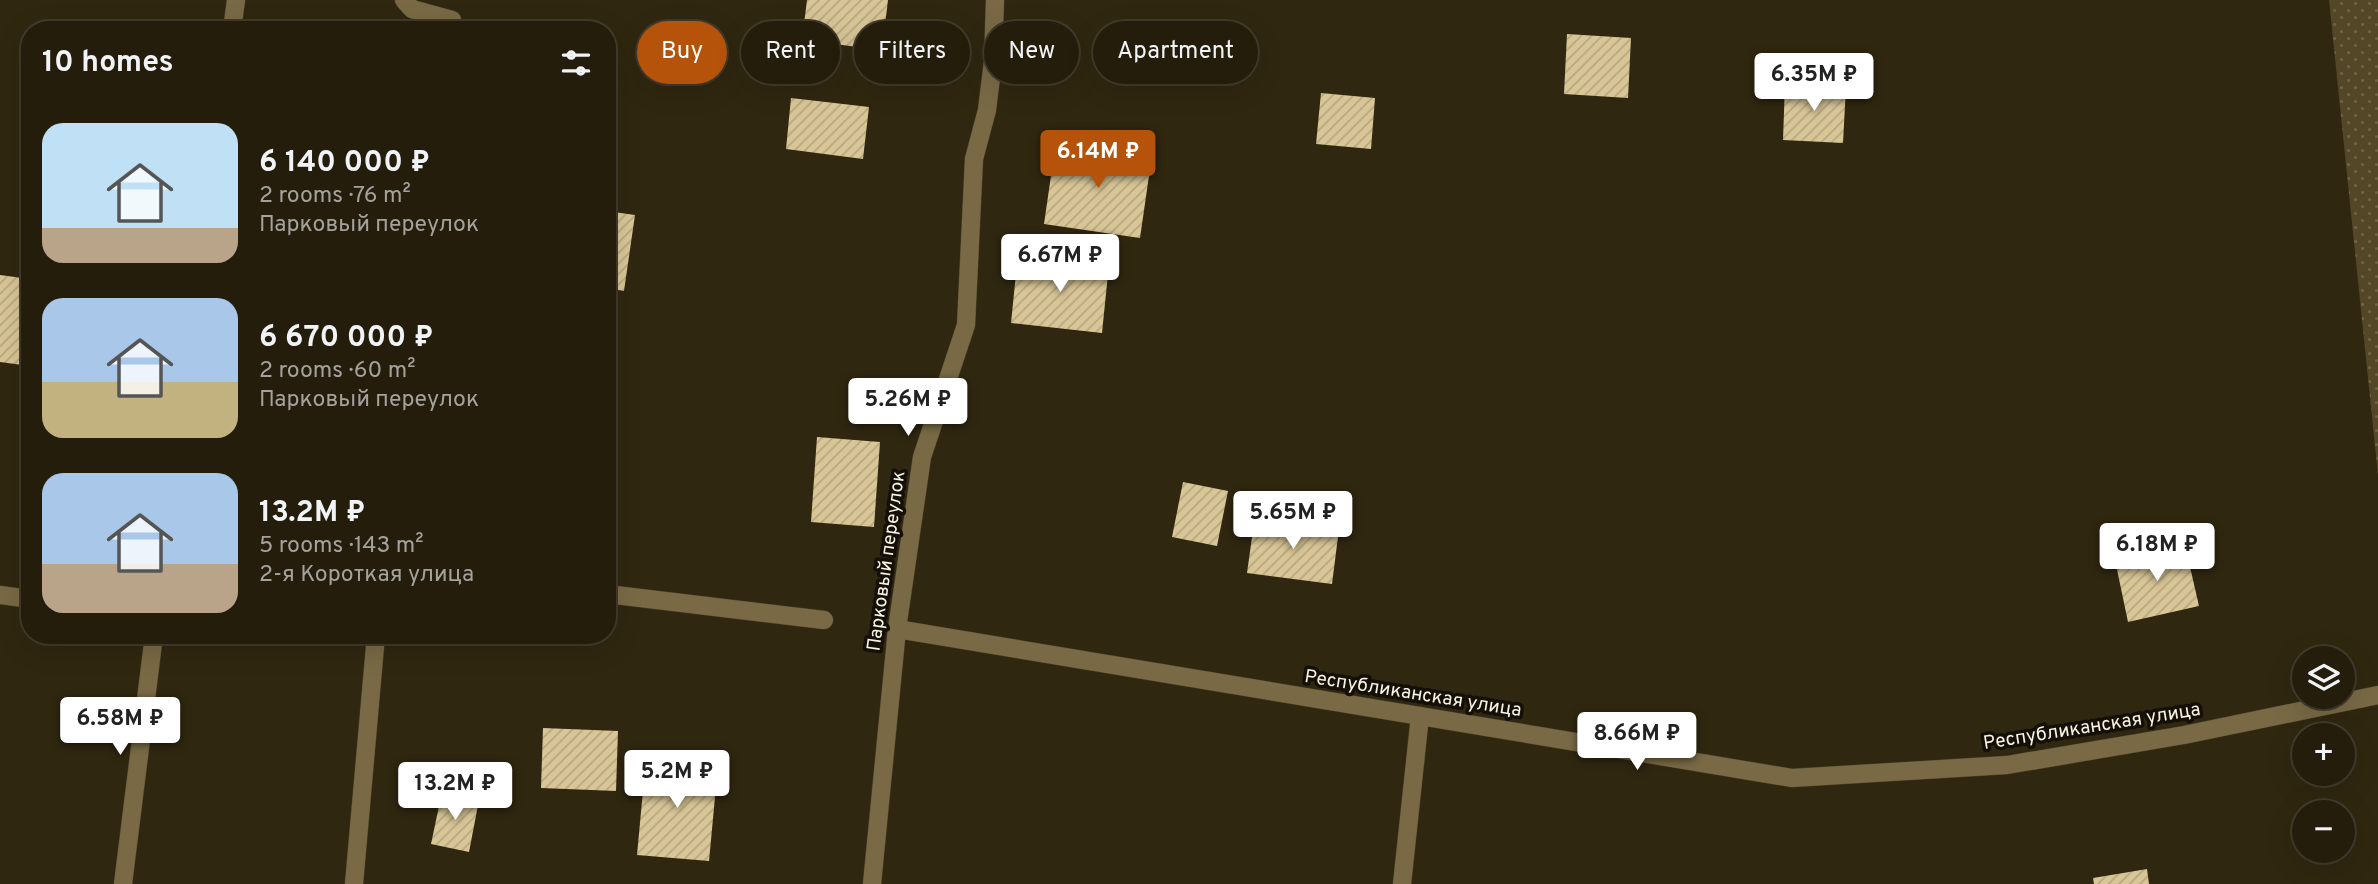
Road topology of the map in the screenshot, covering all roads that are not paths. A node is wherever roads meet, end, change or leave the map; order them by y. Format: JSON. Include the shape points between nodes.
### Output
{"nodes":[{"id":1,"x":236,"y":0,"type":"edge"},
{"id":2,"x":404,"y":0,"type":"edge"},
{"id":3,"x":995,"y":0,"type":"edge"},
{"id":4,"x":452,"y":20,"type":"dead end"},
{"id":5,"x":233,"y":21,"type":"edge"},
{"id":6,"x":0,"y":594,"type":"edge"},
{"id":7,"x":616,"y":595,"type":"edge"},
{"id":8,"x":21,"y":598,"type":"edge"},
{"id":9,"x":824,"y":620,"type":"dead end"},
{"id":10,"x":897,"y":629,"type":"junction"},
{"id":11,"x":153,"y":644,"type":"edge"},
{"id":12,"x":375,"y":644,"type":"edge"},
{"id":13,"x":2378,"y":695,"type":"edge"},
{"id":14,"x":1420,"y":716,"type":"junction"},
{"id":15,"x":123,"y":884,"type":"edge"},
{"id":16,"x":354,"y":884,"type":"edge"},
{"id":17,"x":872,"y":884,"type":"edge"},
{"id":18,"x":1402,"y":884,"type":"edge"}],
"edges":[{"from":1,"to":5,"type":"street"},
{"from":2,"to":4,"type":"street","via":[[412,9]]},
{"from":3,"to":10,"type":"street","name":"Парковый переулок","via":[[987,110],[974,159],[966,325],[922,457]]},
{"from":6,"to":8,"type":"street"},
{"from":7,"to":9,"type":"street"},
{"from":10,"to":14,"type":"street","name":"Республиканская улица"},
{"from":10,"to":17,"type":"street","name":"Парковый переулок"},
{"from":11,"to":15,"type":"street"},
{"from":12,"to":16,"type":"street"},
{"from":13,"to":14,"type":"street","name":"Республиканская улица","via":[[2007,765],[1792,778]]},
{"from":14,"to":18,"type":"street"}]}
